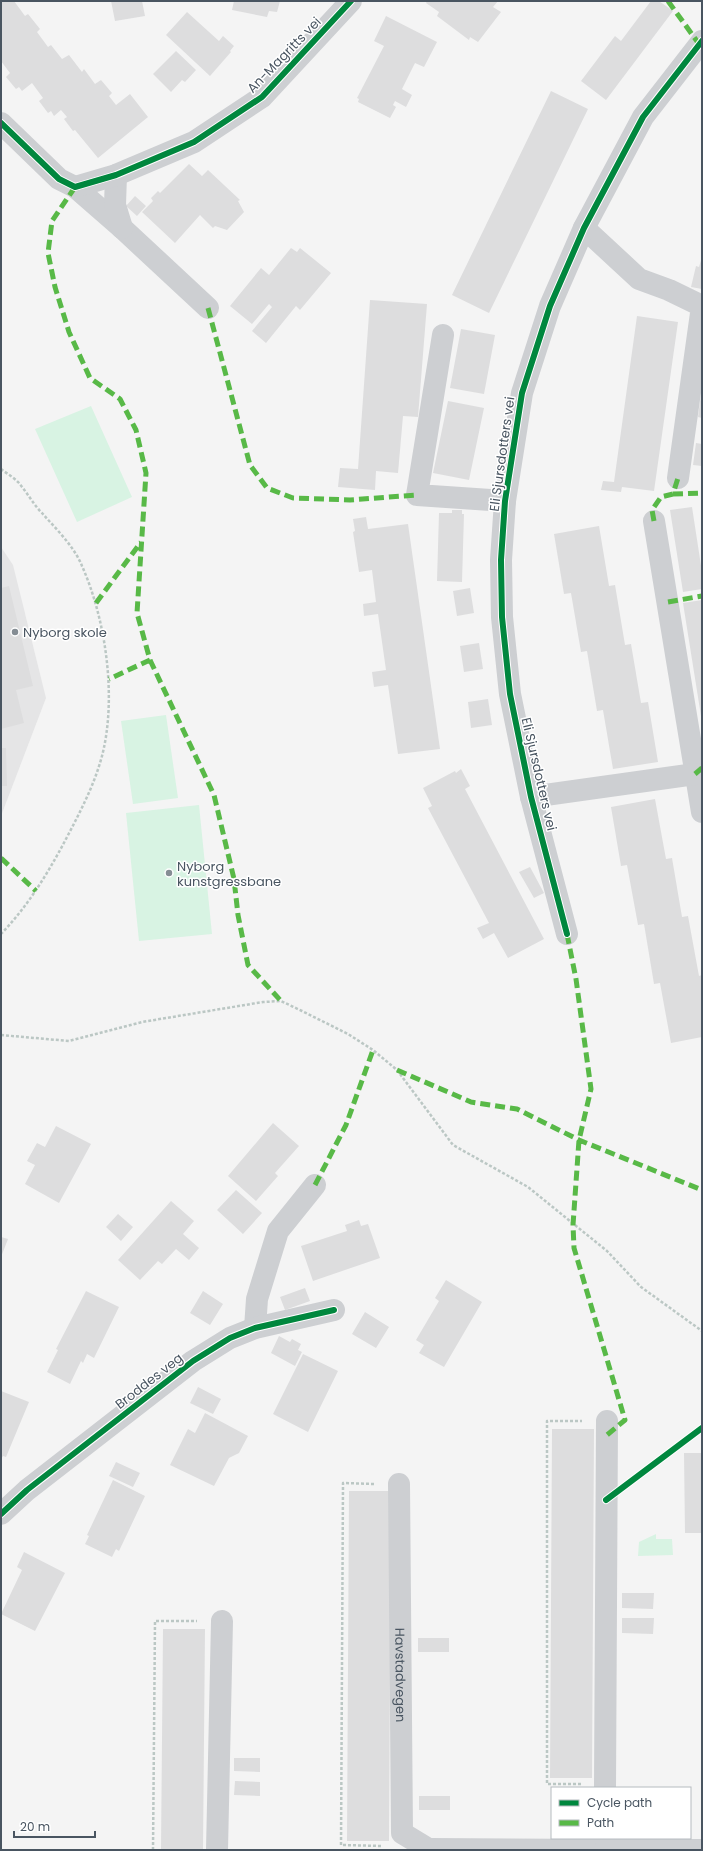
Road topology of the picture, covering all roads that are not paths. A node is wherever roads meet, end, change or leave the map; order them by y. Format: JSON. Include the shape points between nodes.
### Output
{"nodes":[{"id":1,"x":351,"y":1,"type":"edge"},
{"id":2,"x":702,"y":41,"type":"edge"},
{"id":3,"x":1,"y":123,"type":"edge"},
{"id":4,"x":116,"y":175,"type":"junction"},
{"id":5,"x":75,"y":187,"type":"junction"},
{"id":6,"x":122,"y":228,"type":"junction"},
{"id":7,"x":584,"y":228,"type":"junction"},
{"id":8,"x":208,"y":308,"type":"dead end"},
{"id":9,"x":443,"y":335,"type":"dead end"},
{"id":10,"x":678,"y":478,"type":"dead end"},
{"id":11,"x":505,"y":501,"type":"junction"},
{"id":12,"x":654,"y":520,"type":"dead end"},
{"id":13,"x":695,"y":774,"type":"junction"},
{"id":14,"x":531,"y":797,"type":"junction"},
{"id":15,"x":702,"y":812,"type":"edge"},
{"id":16,"x":567,"y":934,"type":"dead end"},
{"id":17,"x":315,"y":1185,"type":"dead end"},
{"id":18,"x":334,"y":1310,"type":"dead end"},
{"id":19,"x":255,"y":1328,"type":"junction"},
{"id":20,"x":606,"y":1421,"type":"road end"},
{"id":21,"x":399,"y":1484,"type":"road end"},
{"id":22,"x":1,"y":1514,"type":"edge"},
{"id":23,"x":222,"y":1622,"type":"road end"},
{"id":24,"x":605,"y":1786,"type":"edge"},
{"id":25,"x":605,"y":1839,"type":"edge"},
{"id":26,"x":217,"y":1850,"type":"edge"},
{"id":27,"x":430,"y":1850,"type":"edge"},
{"id":28,"x":605,"y":1850,"type":"edge"},
{"id":29,"x":702,"y":1850,"type":"edge"}],
"edges":[{"from":1,"to":4,"type":"street","name":"An-Magritts vei","via":[[262,96],[194,142]]},
{"from":2,"to":7,"type":"street","name":"Eli Sjursdotters vei","via":[[644,117]]},
{"from":3,"to":5,"type":"street","via":[[59,179]]},
{"from":4,"to":5,"type":"street","name":"An-Magritts vei"},
{"from":4,"to":6,"type":"street","via":[[115,204]]},
{"from":5,"to":6,"type":"street"},
{"from":6,"to":8,"type":"street"},
{"from":7,"to":10,"type":"street","via":[[638,280],[669,290],[702,306]]},
{"from":7,"to":11,"type":"street","name":"Eli Sjursdotters vei","via":[[550,306],[522,393]]},
{"from":9,"to":11,"type":"street","name":"Eli Sjursdotters vei","via":[[417,495]]},
{"from":11,"to":14,"type":"street","name":"Eli Sjursdotters vei","via":[[501,560],[502,617],[510,694]]},
{"from":12,"to":13,"type":"street"},
{"from":13,"to":14,"type":"street","name":"Eli Sjursdotters vei"},
{"from":13,"to":15,"type":"street"},
{"from":14,"to":16,"type":"street","name":"Eli Sjursdotters vei"},
{"from":17,"to":19,"type":"street","via":[[278,1231],[257,1299]]},
{"from":18,"to":19,"type":"street","name":"Broddes veg"},
{"from":19,"to":22,"type":"street","name":"Broddes veg","via":[[230,1338],[193,1361],[27,1490]]},
{"from":20,"to":24,"type":"street"},
{"from":21,"to":27,"type":"street","name":"Havstadvegen","via":[[402,1833]]},
{"from":23,"to":26,"type":"street"},
{"from":25,"to":28,"type":"street"},
{"from":27,"to":28,"type":"street"},
{"from":28,"to":29,"type":"street"}]}
